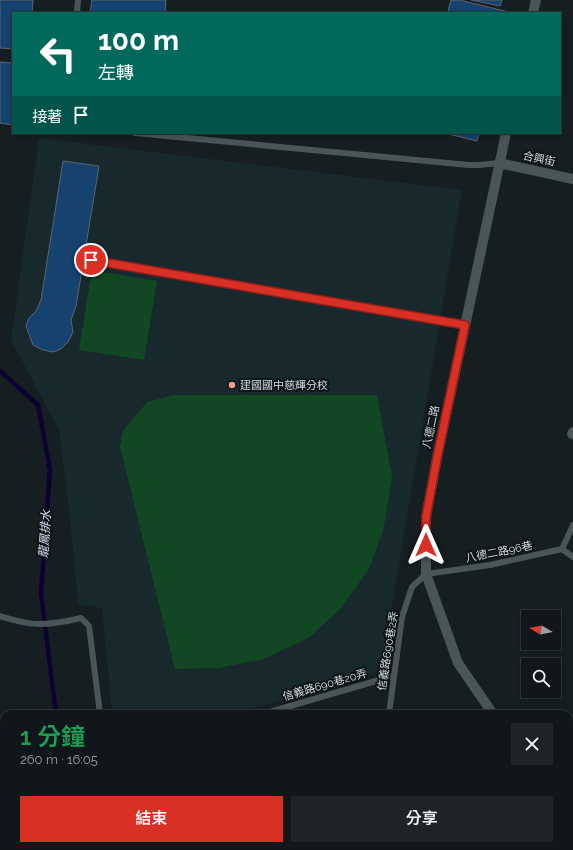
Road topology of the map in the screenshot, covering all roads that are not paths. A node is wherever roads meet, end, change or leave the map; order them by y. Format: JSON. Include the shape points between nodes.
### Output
{"nodes":[{"id":1,"x":78,"y":0,"type":"edge"},
{"id":2,"x":536,"y":0,"type":"edge"},
{"id":3,"x":77,"y":12,"type":"edge"},
{"id":4,"x":533,"y":12,"type":"edge"},
{"id":5,"x":145,"y":134,"type":"edge"},
{"id":6,"x":506,"y":134,"type":"edge"},
{"id":7,"x":499,"y":163,"type":"junction"},
{"id":8,"x":573,"y":179,"type":"edge"},
{"id":9,"x":91,"y":260,"type":"dead end"},
{"id":10,"x":465,"y":325,"type":"junction"},
{"id":11,"x":573,"y":525,"type":"edge"},
{"id":12,"x":562,"y":549,"type":"junction"},
{"id":13,"x":573,"y":557,"type":"edge"},
{"id":14,"x":426,"y":574,"type":"junction"},
{"id":15,"x":0,"y":616,"type":"edge"},
{"id":16,"x":393,"y":676,"type":"junction"},
{"id":17,"x":100,"y":710,"type":"edge"},
{"id":18,"x":276,"y":710,"type":"edge"},
{"id":19,"x":389,"y":710,"type":"edge"},
{"id":20,"x":490,"y":710,"type":"edge"}],
"edges":[{"from":1,"to":3,"type":"lane"},
{"from":2,"to":4,"type":"street"},
{"from":5,"to":7,"type":"lane","via":[[468,165]]},
{"from":6,"to":7,"type":"street","name":"八德二路"},
{"from":7,"to":8,"type":"street","name":"合興街"},
{"from":7,"to":10,"type":"street","name":"八德二路"},
{"from":9,"to":10,"type":"lane"},
{"from":10,"to":14,"type":"street","name":"八德二路","via":[[426,517]]},
{"from":11,"to":12,"type":"lane"},
{"from":12,"to":13,"type":"lane"},
{"from":12,"to":14,"type":"lane","name":"八德二路96巷","via":[[490,565]]},
{"from":14,"to":16,"type":"lane","name":"信義路690巷2弄","via":[[412,587],[402,617]]},
{"from":14,"to":20,"type":"street","name":"八德二路","via":[[458,663]]},
{"from":15,"to":17,"type":"lane","via":[[14,621],[41,624],[81,618],[89,626]]},
{"from":16,"to":18,"type":"lane","name":"信義路690巷20弄"},
{"from":16,"to":19,"type":"lane","name":"信義路690巷2弄"}]}
